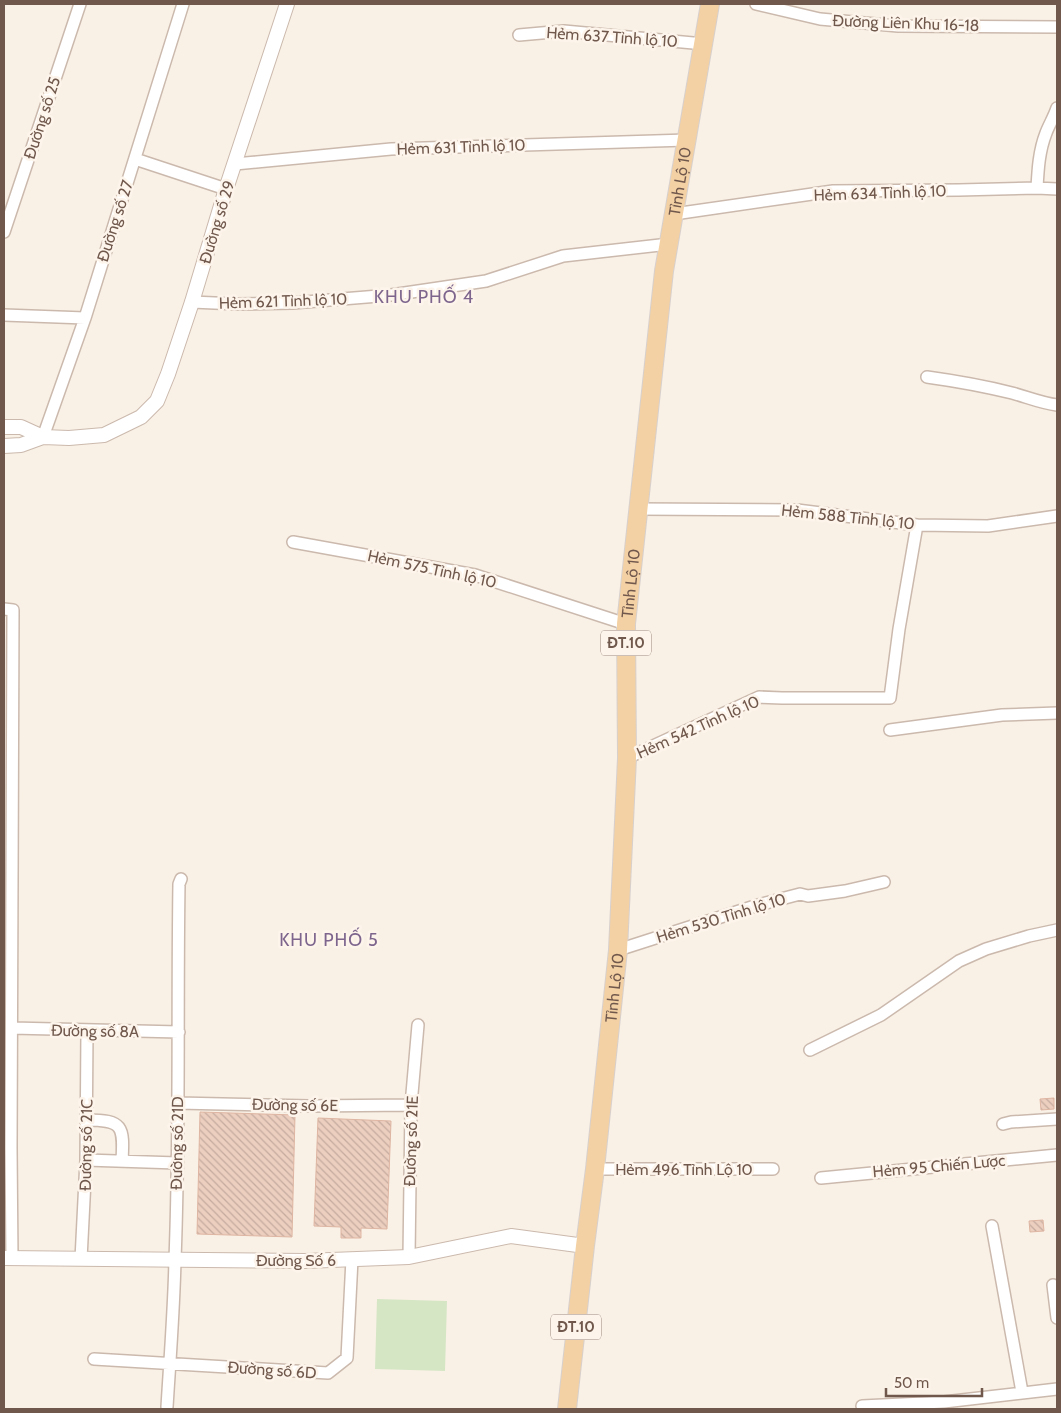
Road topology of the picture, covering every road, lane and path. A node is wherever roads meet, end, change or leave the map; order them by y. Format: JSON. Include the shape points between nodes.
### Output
{"nodes":[{"id":1,"x":80,"y":4,"type":"edge"},
{"id":2,"x":184,"y":4,"type":"edge"},
{"id":3,"x":287,"y":4,"type":"edge"},
{"id":4,"x":710,"y":4,"type":"edge"},
{"id":5,"x":756,"y":4,"type":"edge"},
{"id":6,"x":1057,"y":27,"type":"edge"},
{"id":7,"x":519,"y":34,"type":"dead end"},
{"id":8,"x":704,"y":44,"type":"junction"},
{"id":9,"x":1057,"y":108,"type":"edge"},
{"id":10,"x":687,"y":140,"type":"junction"},
{"id":11,"x":135,"y":160,"type":"junction"},
{"id":12,"x":235,"y":164,"type":"junction"},
{"id":13,"x":1037,"y":188,"type":"junction"},
{"id":14,"x":1057,"y":189,"type":"edge"},
{"id":15,"x":226,"y":190,"type":"junction"},
{"id":16,"x":674,"y":214,"type":"junction"},
{"id":17,"x":6,"y":217,"type":"edge"},
{"id":18,"x":4,"y":232,"type":"edge"},
{"id":19,"x":669,"y":244,"type":"junction"},
{"id":20,"x":192,"y":302,"type":"junction"},
{"id":21,"x":4,"y":315,"type":"edge"},
{"id":22,"x":85,"y":318,"type":"junction"},
{"id":23,"x":927,"y":377,"type":"dead end"},
{"id":24,"x":1057,"y":405,"type":"edge"},
{"id":25,"x":4,"y":427,"type":"edge"},
{"id":26,"x":43,"y":437,"type":"junction"},
{"id":27,"x":4,"y":446,"type":"edge"},
{"id":28,"x":638,"y":509,"type":"junction"},
{"id":29,"x":1057,"y":516,"type":"edge"},
{"id":30,"x":917,"y":525,"type":"junction"},
{"id":31,"x":293,"y":542,"type":"dead end"},
{"id":32,"x":8,"y":610,"type":"edge"},
{"id":33,"x":626,"y":624,"type":"junction"},
{"id":34,"x":1057,"y":713,"type":"edge"},
{"id":35,"x":890,"y":730,"type":"dead end"},
{"id":36,"x":627,"y":758,"type":"junction"},
{"id":37,"x":181,"y":879,"type":"dead end"},
{"id":38,"x":884,"y":882,"type":"dead end"},
{"id":39,"x":1057,"y":930,"type":"edge"},
{"id":40,"x":8,"y":950,"type":"edge"},
{"id":41,"x":618,"y":950,"type":"junction"},
{"id":42,"x":418,"y":1025,"type":"dead end"},
{"id":43,"x":12,"y":1028,"type":"junction"},
{"id":44,"x":87,"y":1031,"type":"junction"},
{"id":45,"x":179,"y":1032,"type":"junction"},
{"id":46,"x":810,"y":1050,"type":"dead end"},
{"id":47,"x":8,"y":1052,"type":"edge"},
{"id":48,"x":178,"y":1103,"type":"junction"},
{"id":49,"x":411,"y":1105,"type":"junction"},
{"id":50,"x":87,"y":1120,"type":"junction"},
{"id":51,"x":1057,"y":1120,"type":"edge"},
{"id":52,"x":1002,"y":1124,"type":"dead end"},
{"id":53,"x":1057,"y":1155,"type":"edge"},
{"id":54,"x":86,"y":1160,"type":"junction"},
{"id":55,"x":122,"y":1161,"type":"junction"},
{"id":56,"x":177,"y":1163,"type":"junction"},
{"id":57,"x":595,"y":1169,"type":"junction"},
{"id":58,"x":773,"y":1169,"type":"dead end"},
{"id":59,"x":820,"y":1178,"type":"dead end"},
{"id":60,"x":992,"y":1226,"type":"dead end"},
{"id":61,"x":585,"y":1246,"type":"junction"},
{"id":62,"x":409,"y":1257,"type":"junction"},
{"id":63,"x":8,"y":1258,"type":"edge"},
{"id":64,"x":81,"y":1259,"type":"junction"},
{"id":65,"x":176,"y":1259,"type":"junction"},
{"id":66,"x":352,"y":1259,"type":"junction"},
{"id":67,"x":1053,"y":1285,"type":"dead end"},
{"id":68,"x":1057,"y":1318,"type":"edge"},
{"id":69,"x":94,"y":1359,"type":"dead end"},
{"id":70,"x":170,"y":1363,"type":"junction"},
{"id":71,"x":1057,"y":1389,"type":"edge"},
{"id":72,"x":1022,"y":1392,"type":"junction"},
{"id":73,"x":862,"y":1406,"type":"dead end"},
{"id":74,"x":167,"y":1407,"type":"dead end"},
{"id":75,"x":567,"y":1409,"type":"edge"}],
"edges":[{"from":1,"to":17,"type":"street","name":"Đường số 25"},
{"from":2,"to":11,"type":"street","name":"Đường số 27"},
{"from":3,"to":12,"type":"street","name":"Đường số 29"},
{"from":4,"to":8,"type":"main road","number":"ĐT.10"},
{"from":5,"to":6,"type":"street","name":"Đường Liên Khu 16-18","via":[[820,19],[898,26]]},
{"from":7,"to":8,"type":"street","name":"Hẻm 637 Tỉnh lộ 10","via":[[564,32]]},
{"from":8,"to":10,"type":"main road","name":"Tỉnh Lộ 10","number":"ĐT.10"},
{"from":9,"to":13,"type":"street","via":[[1046,131],[1040,155]]},
{"from":10,"to":12,"type":"street","name":"Hẻm 631 Tỉnh lộ 10","via":[[391,149]]},
{"from":10,"to":16,"type":"main road","name":"Tỉnh Lộ 10","number":"ĐT.10"},
{"from":11,"to":15,"type":"street"},
{"from":11,"to":22,"type":"street","name":"Đường số 27"},
{"from":12,"to":15,"type":"street","name":"Đường số 29"},
{"from":13,"to":14,"type":"street","name":"Hẻm 634 Tỉnh lộ 10"},
{"from":13,"to":16,"type":"street","name":"Hẻm 634 Tỉnh lộ 10","via":[[833,191]]},
{"from":15,"to":20,"type":"street","name":"Đường số 29"},
{"from":16,"to":19,"type":"main road","name":"Tỉnh Lộ 10","number":"ĐT.10"},
{"from":17,"to":18,"type":"street","name":"Đường số 25"},
{"from":19,"to":20,"type":"street","name":"Hẻm 621 Tỉnh lộ 10","via":[[563,256],[486,281],[391,295],[293,303]]},
{"from":19,"to":28,"type":"main road","name":"Tỉnh Lộ 10","number":"ĐT.10"},
{"from":20,"to":26,"type":"street","name":"Đường số 29","via":[[157,401],[147,412],[99,436]]},
{"from":21,"to":22,"type":"street"},
{"from":22,"to":26,"type":"street","name":"Đường số 27"},
{"from":23,"to":24,"type":"street","via":[[972,383]]},
{"from":25,"to":26,"type":"street","via":[[20,427]]},
{"from":26,"to":27,"type":"street","via":[[20,445]]},
{"from":28,"to":30,"type":"street","name":"Hẻm 588 Tỉnh lộ 10","via":[[797,510]]},
{"from":28,"to":33,"type":"main road","name":"Tỉnh Lộ 10","number":"ĐT.10"},
{"from":29,"to":30,"type":"street","name":"Hẻm 588 Tỉnh lộ 10","via":[[988,526]]},
{"from":30,"to":36,"type":"street","name":"Hẻm 542 Tỉnh lộ 10","via":[[890,698],[759,697]]},
{"from":31,"to":33,"type":"street","name":"Hẻm 575 Tỉnh lộ 10","via":[[475,575]]},
{"from":32,"to":40,"type":"street"},
{"from":33,"to":36,"type":"main road","name":"Tỉnh Lộ 10","number":"ĐT.10"},
{"from":34,"to":35,"type":"street","via":[[1002,715]]},
{"from":36,"to":41,"type":"main road","name":"Tỉnh Lộ 10","number":"ĐT.10"},
{"from":37,"to":45,"type":"street","name":"Đường số 21D"},
{"from":38,"to":41,"type":"street","name":"Hẻm 530 Tỉnh lộ 10","via":[[845,891],[808,896],[800,894]]},
{"from":39,"to":46,"type":"street","via":[[994,946],[959,961],[881,1015]]},
{"from":40,"to":43,"type":"street"},
{"from":41,"to":57,"type":"main road","name":"Tỉnh Lộ 10","number":"ĐT.10"},
{"from":42,"to":49,"type":"street","name":"Đường số 21E"},
{"from":43,"to":44,"type":"street","name":"Đường số 8A"},
{"from":43,"to":47,"type":"street"},
{"from":44,"to":45,"type":"street","name":"Đường số 8A"},
{"from":44,"to":50,"type":"street","name":"Đường số 21C"},
{"from":45,"to":48,"type":"street","name":"Đường số 21D"},
{"from":47,"to":63,"type":"street"},
{"from":48,"to":49,"type":"street","name":"Đường số 6E"},
{"from":48,"to":56,"type":"street","name":"Đường số 21D"},
{"from":49,"to":62,"type":"street","name":"Đường số 21E"},
{"from":50,"to":54,"type":"street","name":"Đường số 21C"},
{"from":50,"to":55,"type":"street","via":[[106,1120],[118,1126],[123,1137]]},
{"from":51,"to":52,"type":"street"},
{"from":53,"to":59,"type":"street","name":"Hẻm 95 Chiến Lược"},
{"from":54,"to":55,"type":"street"},
{"from":54,"to":64,"type":"street","name":"Đường số 21C"},
{"from":55,"to":56,"type":"street"},
{"from":56,"to":65,"type":"street","name":"Đường số 21D"},
{"from":57,"to":58,"type":"street","name":"Hẻm 496 Tỉnh Lộ 10"},
{"from":57,"to":61,"type":"main road","name":"Tỉnh Lộ 10","number":"ĐT.10"},
{"from":60,"to":72,"type":"street"},
{"from":61,"to":62,"type":"street","name":"Đường Số 6","via":[[511,1236]]},
{"from":61,"to":75,"type":"main road","number":"ĐT.10"},
{"from":62,"to":66,"type":"street","name":"Đường Số 6"},
{"from":63,"to":64,"type":"street","name":"Đường Số 6"},
{"from":64,"to":65,"type":"street","name":"Đường Số 6"},
{"from":65,"to":66,"type":"street","name":"Đường Số 6"},
{"from":65,"to":70,"type":"street","name":"Đường số 21D"},
{"from":66,"to":70,"type":"street","name":"Đường số 6D","via":[[347,1358],[328,1373]]},
{"from":67,"to":68,"type":"street"},
{"from":69,"to":70,"type":"street","name":"Đường số 6D"},
{"from":70,"to":74,"type":"street","name":"Đường số 21D"},
{"from":71,"to":72,"type":"street"},
{"from":72,"to":73,"type":"street","via":[[944,1402]]}]}
